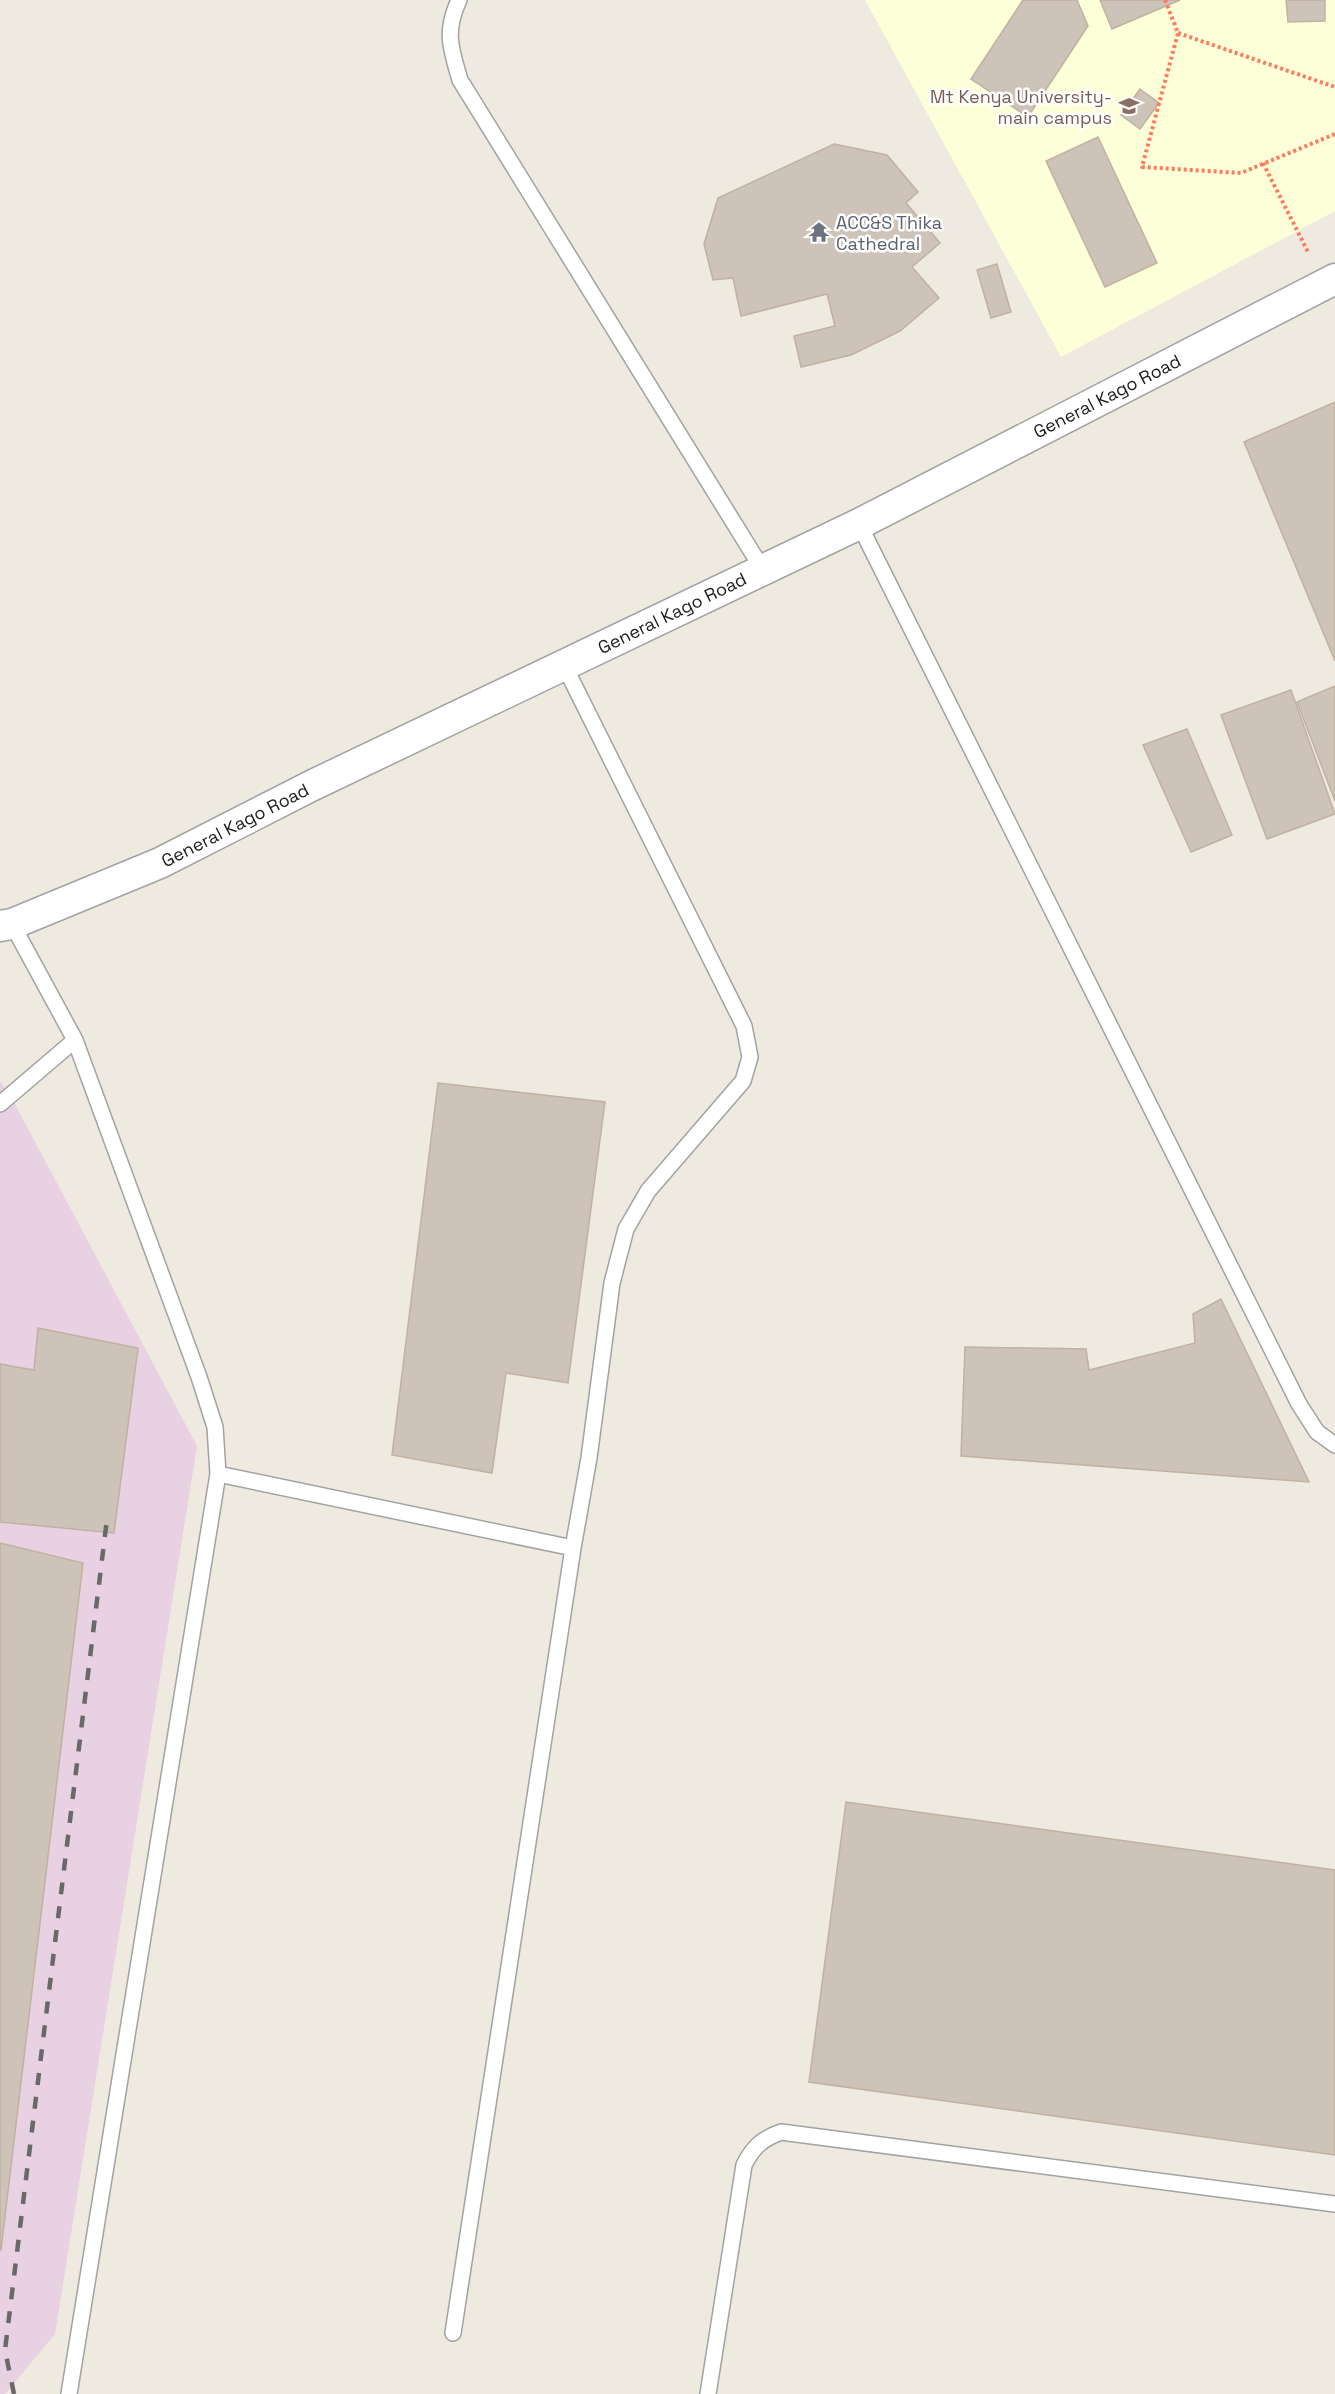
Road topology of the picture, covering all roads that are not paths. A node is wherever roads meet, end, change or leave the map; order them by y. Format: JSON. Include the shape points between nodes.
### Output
{"nodes":[{"id":1,"x":459,"y":0,"type":"edge"},
{"id":2,"x":1330,"y":282,"type":"edge"},
{"id":3,"x":859,"y":524,"type":"junction"},
{"id":4,"x":763,"y":570,"type":"junction"},
{"id":5,"x":564,"y":665,"type":"junction"},
{"id":6,"x":6,"y":925,"type":"edge"},
{"id":7,"x":75,"y":1040,"type":"junction"},
{"id":8,"x":0,"y":1104,"type":"edge"},
{"id":9,"x":1335,"y":1445,"type":"edge"},
{"id":10,"x":218,"y":1474,"type":"junction"},
{"id":11,"x":573,"y":1548,"type":"junction"},
{"id":12,"x":1335,"y":2204,"type":"edge"},
{"id":13,"x":453,"y":2333,"type":"dead end"},
{"id":14,"x":69,"y":2394,"type":"edge"},
{"id":15,"x":708,"y":2394,"type":"edge"}],
"edges":[{"from":1,"to":4,"type":"lane","via":[[451,16],[449,42],[460,80]]},
{"from":2,"to":3,"type":"street","name":"General Kago Road"},
{"from":3,"to":4,"type":"street","name":"General Kago Road"},
{"from":3,"to":9,"type":"lane","via":[[1299,1404],[1317,1432]]},
{"from":4,"to":5,"type":"street","name":"General Kago Road"},
{"from":5,"to":6,"type":"street","name":"General Kago Road","via":[[160,863]]},
{"from":5,"to":11,"type":"lane","via":[[744,1026],[750,1057],[743,1081],[648,1191],[626,1229],[612,1283]]},
{"from":6,"to":7,"type":"lane"},
{"from":7,"to":8,"type":"lane"},
{"from":7,"to":10,"type":"lane","via":[[215,1427]]},
{"from":10,"to":11,"type":"lane"},
{"from":10,"to":14,"type":"lane"},
{"from":11,"to":13,"type":"lane"},
{"from":12,"to":15,"type":"lane","via":[[781,2132],[764,2138],[751,2150],[744,2165]]}]}
